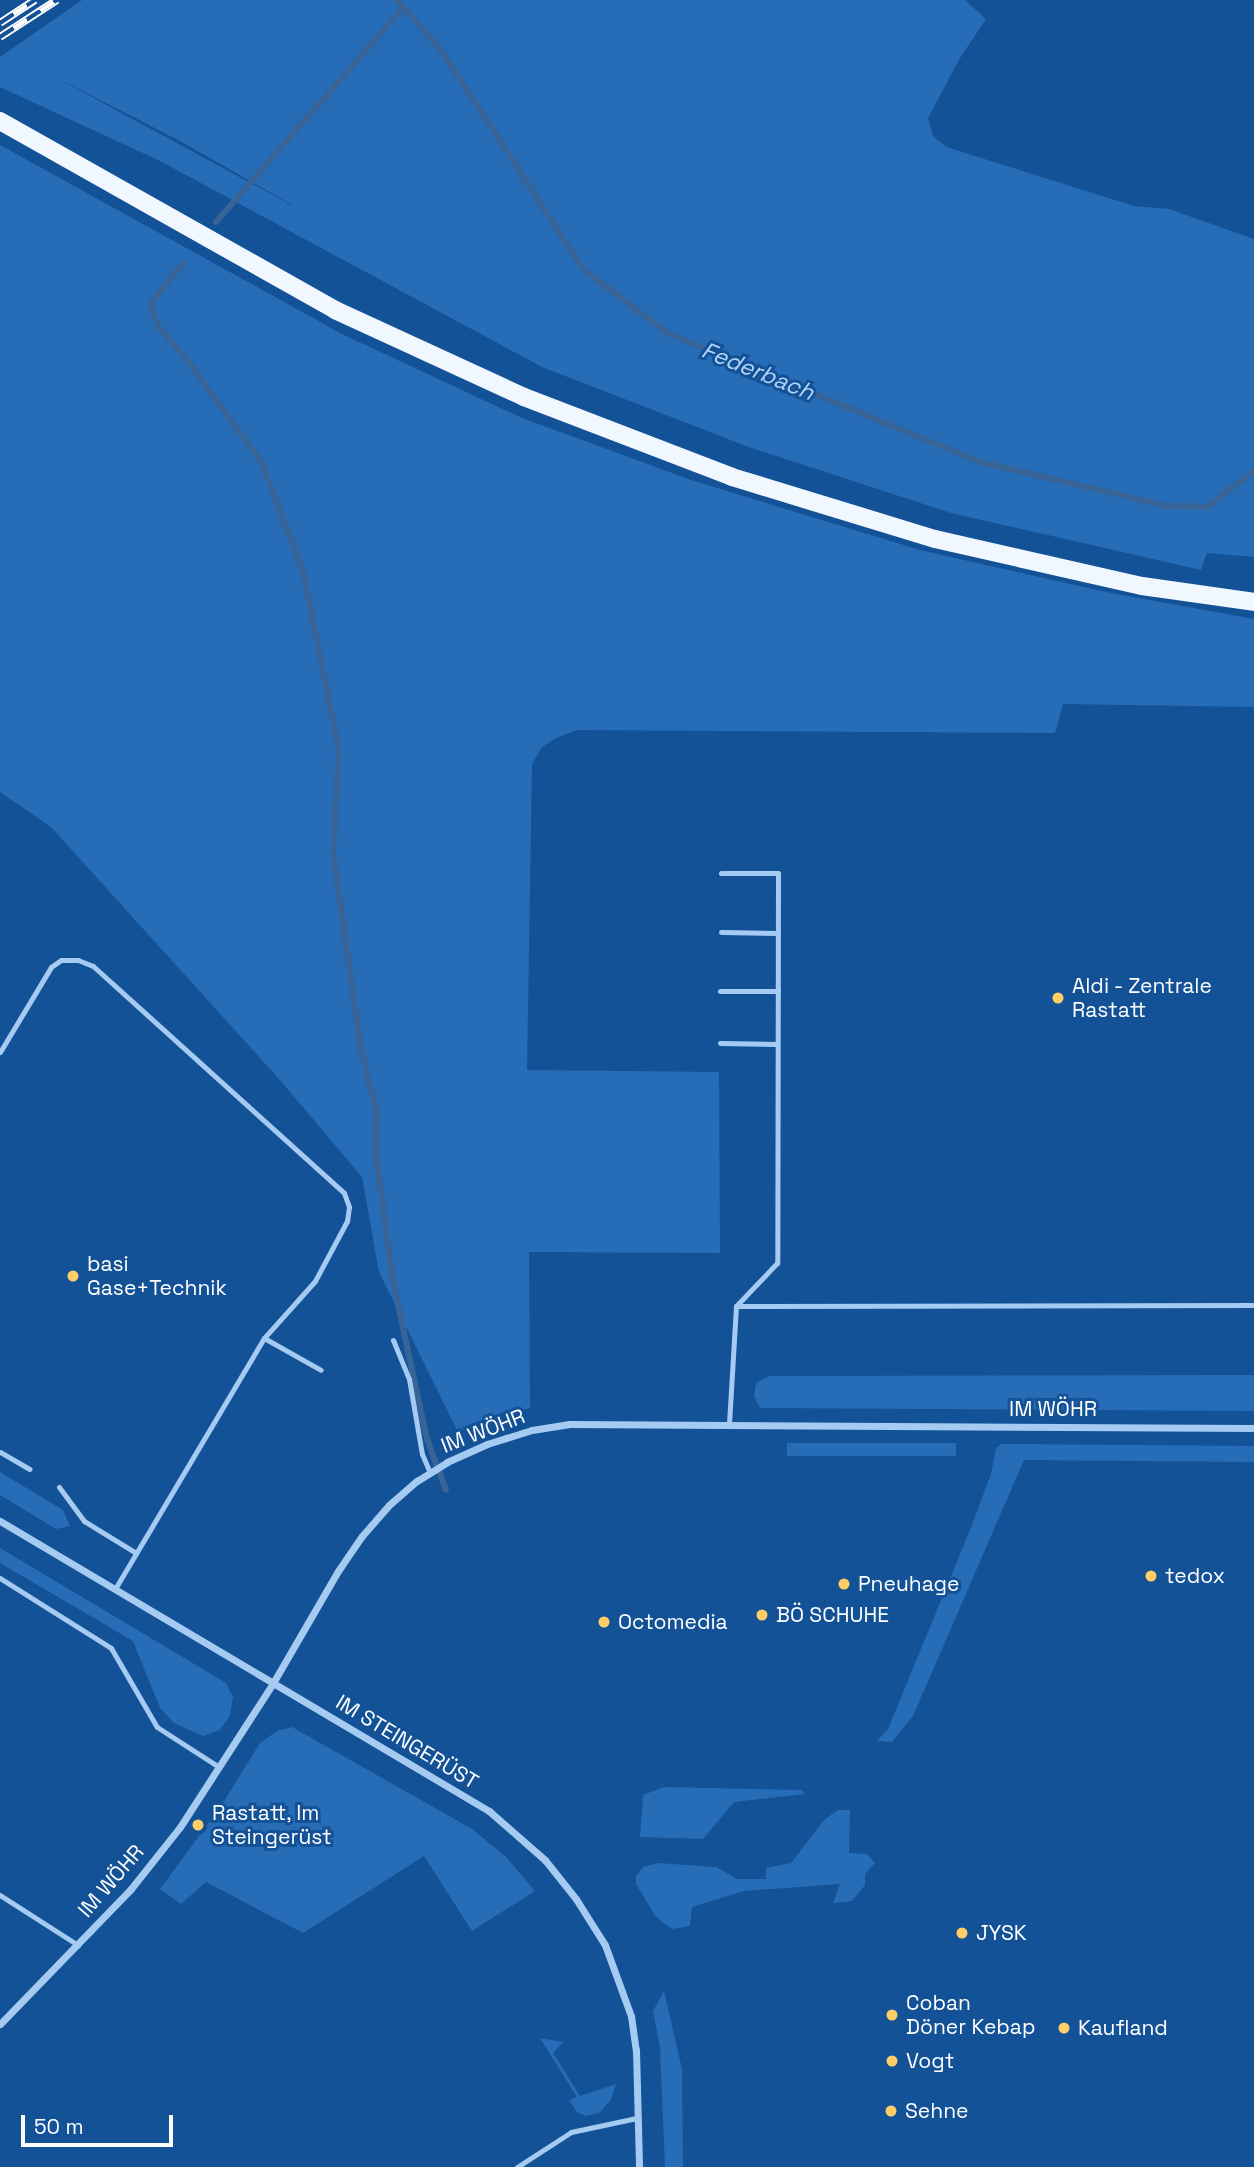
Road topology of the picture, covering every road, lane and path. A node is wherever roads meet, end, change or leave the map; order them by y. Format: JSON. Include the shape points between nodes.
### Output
{"nodes":[{"id":1,"x":0,"y":121,"type":"edge"},
{"id":2,"x":1254,"y":602,"type":"edge"},
{"id":3,"x":722,"y":873,"type":"dead end"},
{"id":4,"x":721,"y":932,"type":"dead end"},
{"id":5,"x":778,"y":933,"type":"junction"},
{"id":6,"x":720,"y":991,"type":"dead end"},
{"id":7,"x":778,"y":991,"type":"junction"},
{"id":8,"x":720,"y":1043,"type":"dead end"},
{"id":9,"x":777,"y":1044,"type":"junction"},
{"id":10,"x":0,"y":1052,"type":"edge"},
{"id":11,"x":1254,"y":1305,"type":"edge"},
{"id":12,"x":736,"y":1306,"type":"junction"},
{"id":13,"x":264,"y":1338,"type":"junction"},
{"id":14,"x":393,"y":1340,"type":"dead end"},
{"id":15,"x":321,"y":1370,"type":"dead end"},
{"id":16,"x":729,"y":1424,"type":"junction"},
{"id":17,"x":1254,"y":1428,"type":"edge"},
{"id":18,"x":0,"y":1452,"type":"edge"},
{"id":19,"x":29,"y":1469,"type":"dead end"},
{"id":20,"x":430,"y":1473,"type":"junction"},
{"id":21,"x":59,"y":1487,"type":"dead end"},
{"id":22,"x":0,"y":1521,"type":"edge"},
{"id":23,"x":136,"y":1553,"type":"junction"},
{"id":24,"x":0,"y":1578,"type":"edge"},
{"id":25,"x":115,"y":1589,"type":"junction"},
{"id":26,"x":273,"y":1683,"type":"junction"},
{"id":27,"x":219,"y":1767,"type":"junction"},
{"id":28,"x":0,"y":1895,"type":"edge"},
{"id":29,"x":78,"y":1945,"type":"junction"},
{"id":30,"x":0,"y":2024,"type":"edge"},
{"id":31,"x":637,"y":2118,"type":"junction"},
{"id":32,"x":517,"y":2167,"type":"edge"},
{"id":33,"x":639,"y":2167,"type":"edge"}],
"edges":[{"from":1,"to":2,"type":"main road","via":[[335,310],[524,397],[693,463],[935,539],[1142,586]]},
{"from":3,"to":5,"type":"lane","via":[[778,873]]},
{"from":4,"to":5,"type":"lane"},
{"from":5,"to":7,"type":"lane"},
{"from":6,"to":7,"type":"lane"},
{"from":7,"to":9,"type":"lane"},
{"from":8,"to":9,"type":"lane"},
{"from":9,"to":12,"type":"lane","via":[[777,1263]]},
{"from":10,"to":13,"type":"lane","via":[[51,967],[61,960],[93,966],[344,1193],[347,1221],[315,1281]]},
{"from":11,"to":12,"type":"lane"},
{"from":12,"to":16,"type":"lane"},
{"from":13,"to":15,"type":"lane"},
{"from":13,"to":23,"type":"lane"},
{"from":14,"to":20,"type":"lane","via":[[409,1379],[422,1454]]},
{"from":16,"to":17,"type":"street","name":"IM WÖHR"},
{"from":16,"to":20,"type":"street","name":"IM WÖHR","via":[[569,1424],[532,1430],[487,1444]]},
{"from":18,"to":19,"type":"lane"},
{"from":20,"to":26,"type":"street","name":"IM WÖHR","via":[[389,1505],[362,1536]]},
{"from":21,"to":23,"type":"lane","via":[[84,1521]]},
{"from":22,"to":25,"type":"street","name":"IM STEINGERÜST"},
{"from":23,"to":25,"type":"lane"},
{"from":24,"to":27,"type":"lane","via":[[111,1648],[157,1727]]},
{"from":25,"to":26,"type":"street","name":"IM STEINGERÜST"},
{"from":26,"to":27,"type":"street","name":"IM WÖHR"},
{"from":26,"to":31,"type":"street","name":"IM STEINGERÜST","via":[[489,1811],[545,1860],[590,1921],[622,1986],[634,2031]]},
{"from":27,"to":29,"type":"street","name":"IM WÖHR","via":[[180,1827]]},
{"from":28,"to":29,"type":"lane"},
{"from":29,"to":30,"type":"street","name":"IM WÖHR"},
{"from":31,"to":32,"type":"lane","via":[[571,2132]]},
{"from":31,"to":33,"type":"street","name":"IM STEINGERÜST"}]}
